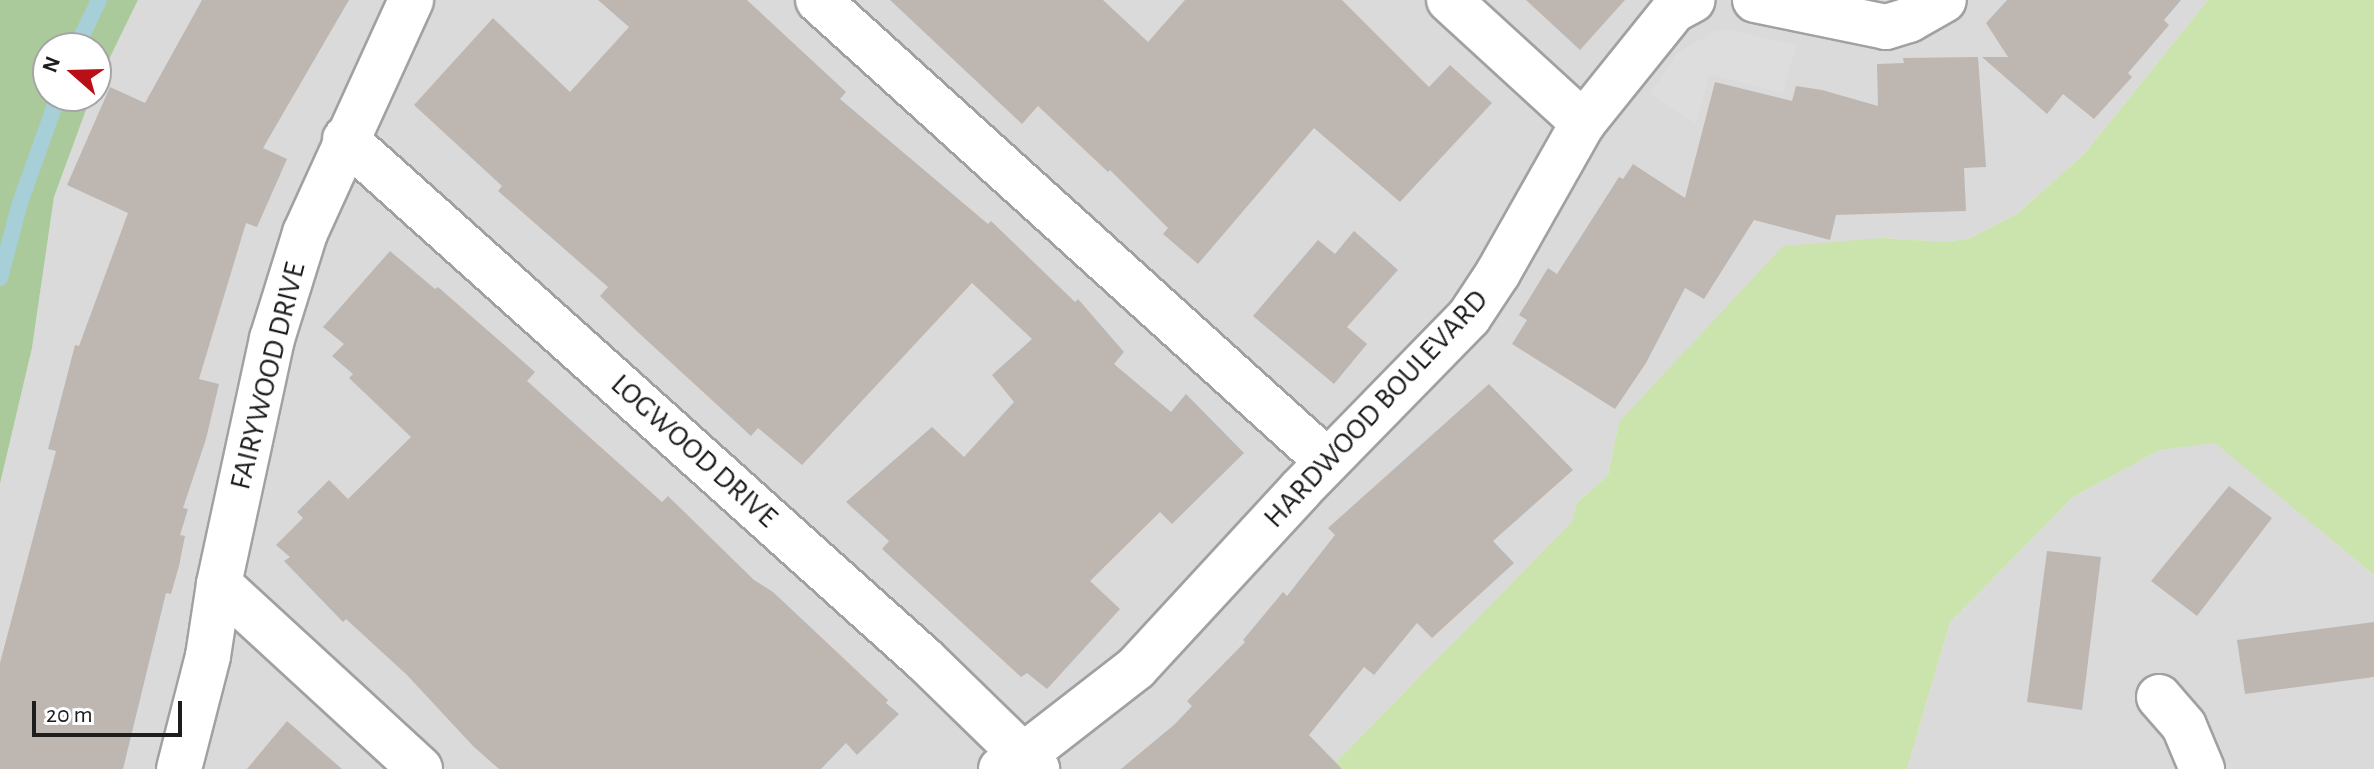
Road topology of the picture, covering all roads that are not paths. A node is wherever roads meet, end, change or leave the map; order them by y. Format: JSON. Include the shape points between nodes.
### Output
{"nodes":[{"id":1,"x":411,"y":0,"type":"edge"},
{"id":2,"x":818,"y":0,"type":"edge"},
{"id":3,"x":1449,"y":0,"type":"edge"},
{"id":4,"x":1693,"y":0,"type":"edge"},
{"id":5,"x":1755,"y":0,"type":"edge"},
{"id":6,"x":1944,"y":0,"type":"edge"},
{"id":7,"x":1583,"y":123,"type":"junction"},
{"id":8,"x":345,"y":139,"type":"junction"},
{"id":9,"x":1327,"y":461,"type":"junction"},
{"id":10,"x":219,"y":584,"type":"junction"},
{"id":11,"x":2159,"y":697,"type":"dead end"},
{"id":12,"x":1021,"y":764,"type":"edge"},
{"id":13,"x":179,"y":769,"type":"edge"},
{"id":14,"x":420,"y":769,"type":"edge"},
{"id":15,"x":2202,"y":769,"type":"edge"}],
"edges":[{"from":1,"to":8,"type":"street","name":"FAIRYWOOD DRIVE"},
{"from":2,"to":9,"type":"street"},
{"from":3,"to":7,"type":"street"},
{"from":4,"to":7,"type":"street","name":"HARDWOOD BOULEVARD","via":[[1674,10]]},
{"from":5,"to":6,"type":"street","via":[[1886,27]]},
{"from":7,"to":9,"type":"street","name":"HARDWOOD BOULEVARD","via":[[1469,317]]},
{"from":8,"to":10,"type":"street","name":"FAIRYWOOD DRIVE","via":[[305,233],[272,339]]},
{"from":8,"to":12,"type":"street","name":"LOGWOOD DRIVE","via":[[924,659]]},
{"from":9,"to":12,"type":"street","name":"HARDWOOD BOULEVARD","via":[[1136,668]]},
{"from":10,"to":13,"type":"street","name":"FAIRYWOOD DRIVE","via":[[208,656]]},
{"from":10,"to":14,"type":"street"},
{"from":11,"to":15,"type":"street","via":[[2184,726]]}]}
